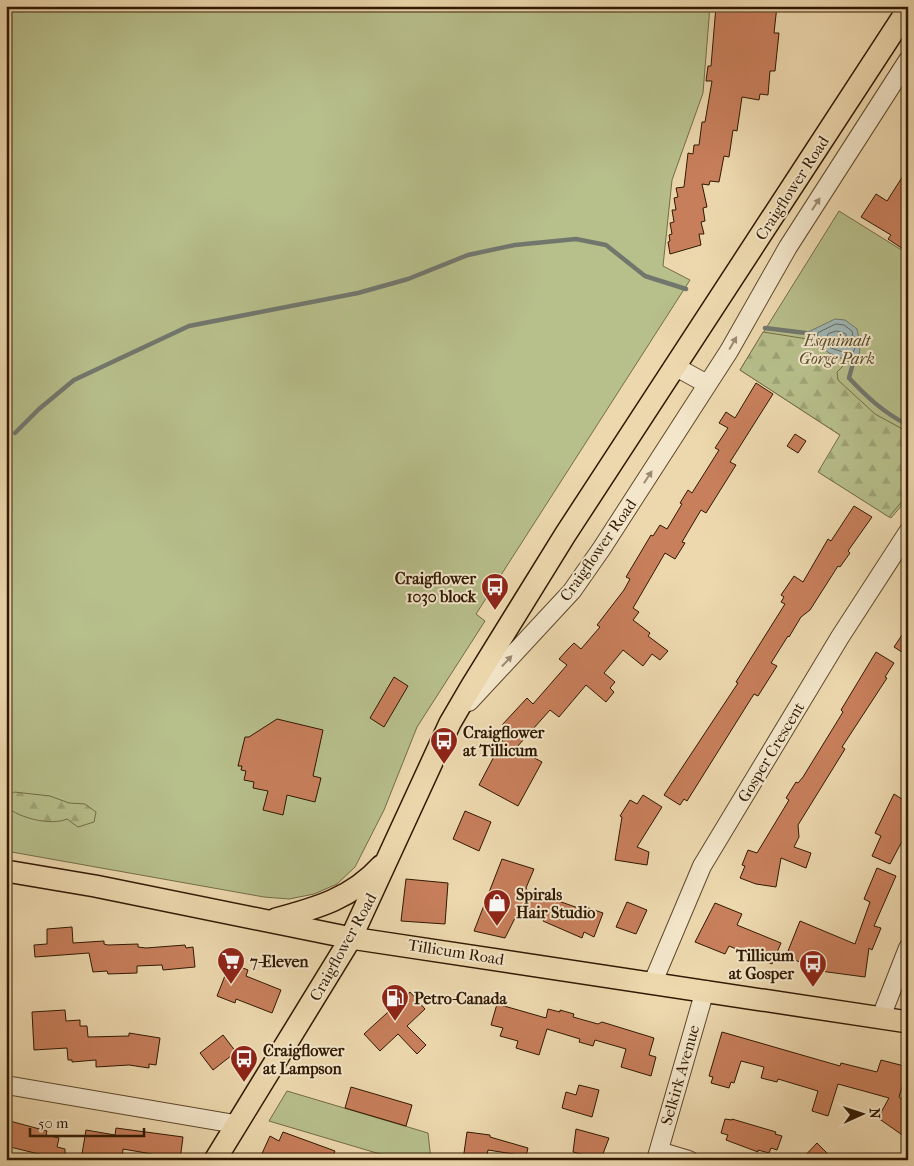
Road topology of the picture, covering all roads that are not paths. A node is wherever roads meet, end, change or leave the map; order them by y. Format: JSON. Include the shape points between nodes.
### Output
{"nodes":[{"id":1,"x":908,"y":9,"type":"edge"},
{"id":2,"x":908,"y":60,"type":"edge"},
{"id":3,"x":676,"y":367,"type":"junction"},
{"id":4,"x":707,"y":384,"type":"junction"},
{"id":5,"x":908,"y":532,"type":"edge"},
{"id":6,"x":450,"y":723,"type":"junction"},
{"id":7,"x":398,"y":835,"type":"junction"},
{"id":8,"x":6,"y":871,"type":"edge"},
{"id":9,"x":270,"y":920,"type":"junction"},
{"id":10,"x":351,"y":938,"type":"junction"},
{"id":11,"x":908,"y":948,"type":"edge"},
{"id":12,"x":653,"y":982,"type":"junction"},
{"id":13,"x":704,"y":990,"type":"junction"},
{"id":14,"x":882,"y":1017,"type":"junction"},
{"id":15,"x":908,"y":1022,"type":"edge"},
{"id":16,"x":6,"y":1085,"type":"edge"},
{"id":17,"x":235,"y":1124,"type":"junction"},
{"id":18,"x":657,"y":1155,"type":"edge"},
{"id":19,"x":215,"y":1160,"type":"edge"},
{"id":20,"x":689,"y":1160,"type":"edge"}],
"edges":[{"from":1,"to":3,"type":"main road","name":"Craigflower Road"},
{"from":4,"to":2,"type":"street","name":"Craigflower Road","one_way":true,"via":[[788,248]]},
{"from":3,"to":4,"type":"street"},
{"from":3,"to":6,"type":"main road","name":"Craigflower Road","via":[[536,580]]},
{"from":6,"to":4,"type":"street","name":"Craigflower Road","one_way":true,"via":[[572,592]]},
{"from":5,"to":12,"type":"street","name":"Gosper Crescent","via":[[840,637],[702,866]]},
{"from":6,"to":7,"type":"main road","name":"Craigflower Road"},
{"from":7,"to":9,"type":"main road","via":[[381,865],[357,889],[320,907]]},
{"from":7,"to":10,"type":"main road","name":"Craigflower Road"},
{"from":8,"to":9,"type":"main road","name":"Tillicum Road"},
{"from":9,"to":10,"type":"main road","name":"Tillicum Road"},
{"from":10,"to":12,"type":"main road","name":"Tillicum Road"},
{"from":10,"to":17,"type":"main road","name":"Craigflower Road"},
{"from":11,"to":14,"type":"street"},
{"from":12,"to":13,"type":"main road","name":"Tillicum Road"},
{"from":13,"to":14,"type":"main road","name":"Tillicum Road"},
{"from":13,"to":18,"type":"street","name":"Selkirk Avenue"},
{"from":14,"to":15,"type":"main road","name":"Tillicum Road"},
{"from":16,"to":17,"type":"street"},
{"from":17,"to":19,"type":"main road","name":"Craigflower Road"},
{"from":18,"to":20,"type":"street"}]}
